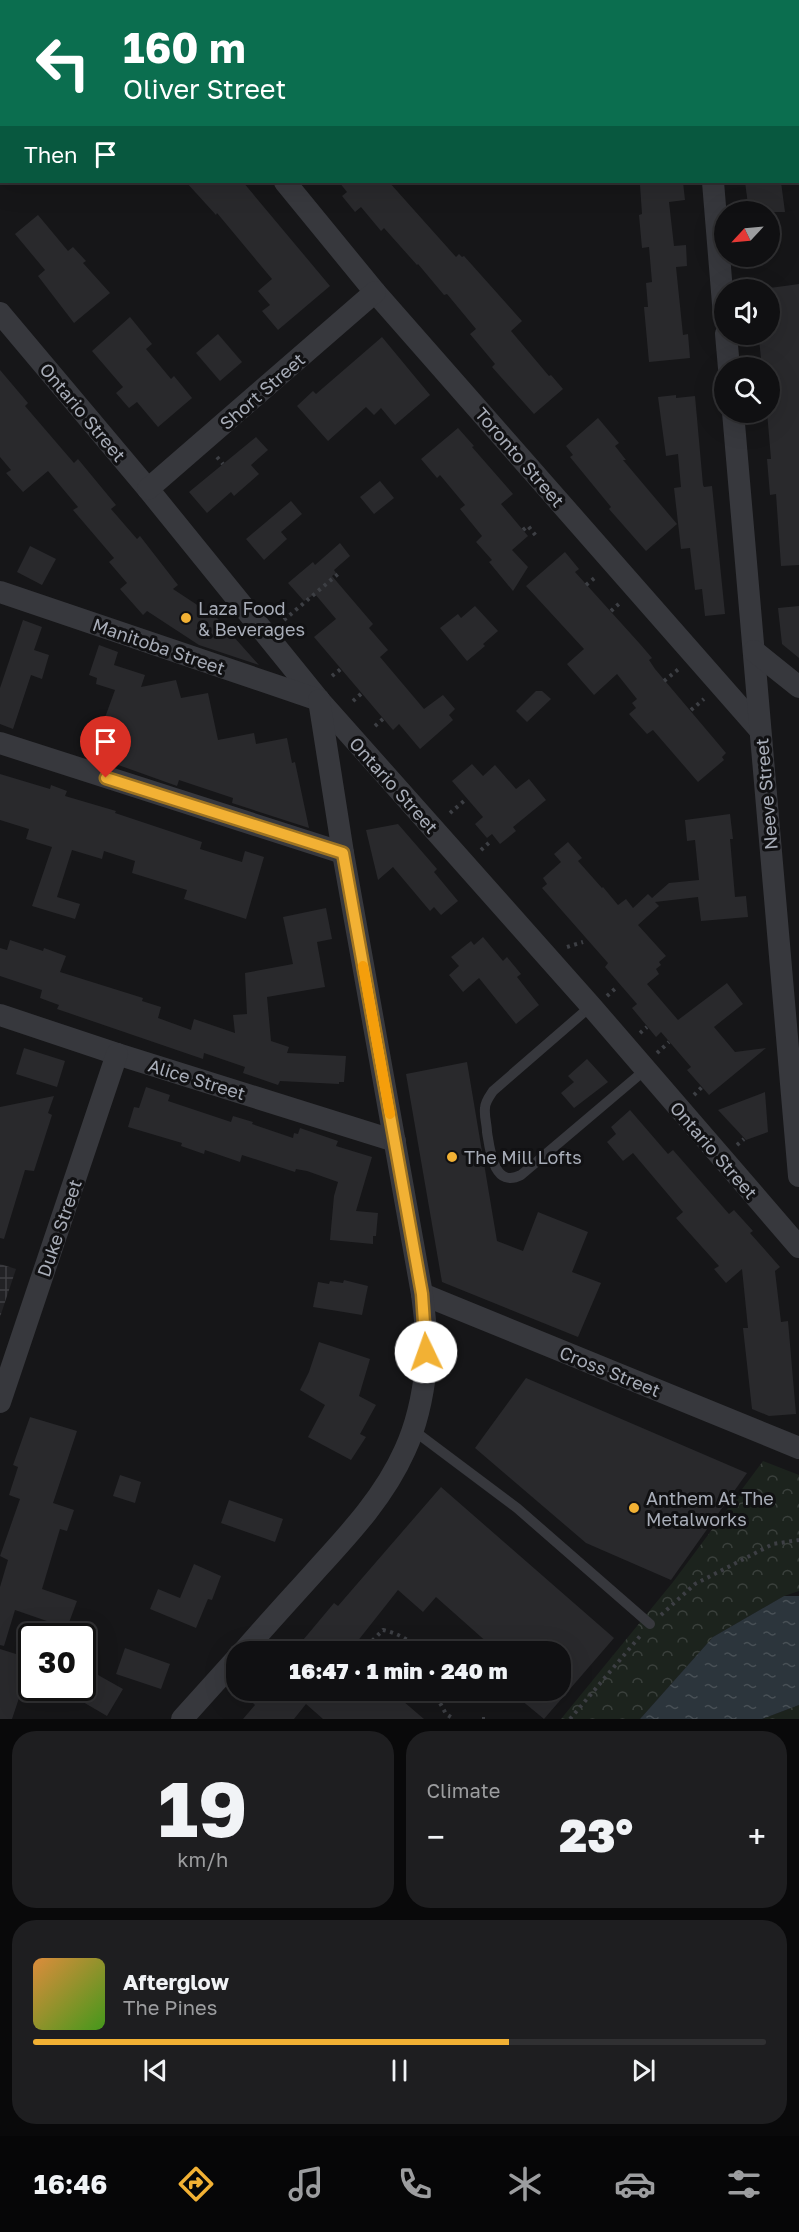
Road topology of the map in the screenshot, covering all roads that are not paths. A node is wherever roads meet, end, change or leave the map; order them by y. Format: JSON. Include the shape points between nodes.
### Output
{"nodes":[{"id":1,"x":286,"y":183,"type":"edge"},
{"id":2,"x":712,"y":183,"type":"edge"},
{"id":3,"x":721,"y":279,"type":"edge"},
{"id":4,"x":375,"y":292,"type":"junction"},
{"id":5,"x":0,"y":313,"type":"edge"},
{"id":6,"x":734,"y":423,"type":"edge"},
{"id":7,"x":148,"y":489,"type":"junction"},
{"id":8,"x":0,"y":592,"type":"edge"},
{"id":9,"x":754,"y":651,"type":"junction"},
{"id":10,"x":799,"y":687,"type":"edge"},
{"id":11,"x":319,"y":700,"type":"junction"},
{"id":12,"x":759,"y":729,"type":"junction"},
{"id":13,"x":0,"y":743,"type":"edge"},
{"id":14,"x":343,"y":853,"type":"junction"},
{"id":15,"x":599,"y":1001,"type":"junction"},
{"id":16,"x":0,"y":1015,"type":"edge"},
{"id":17,"x":117,"y":1054,"type":"junction"},
{"id":18,"x":651,"y":1062,"type":"junction"},
{"id":19,"x":796,"y":1116,"type":"edge"},
{"id":20,"x":395,"y":1141,"type":"junction"},
{"id":21,"x":799,"y":1176,"type":"edge"},
{"id":22,"x":799,"y":1248,"type":"edge"},
{"id":23,"x":422,"y":1294,"type":"junction"},
{"id":24,"x":0,"y":1402,"type":"edge"},
{"id":25,"x":413,"y":1430,"type":"junction"},
{"id":26,"x":799,"y":1448,"type":"edge"},
{"id":27,"x":650,"y":1624,"type":"road end"},
{"id":28,"x":253,"y":1641,"type":"edge"},
{"id":29,"x":226,"y":1670,"type":"edge"},
{"id":30,"x":182,"y":1719,"type":"edge"}],
"edges":[{"from":1,"to":4,"type":"street","name":"Toronto Street"},
{"from":2,"to":3,"type":"street"},
{"from":4,"to":7,"type":"street","name":"Short Street"},
{"from":4,"to":12,"type":"street","name":"Toronto Street"},
{"from":5,"to":7,"type":"street","name":"Ontario Street"},
{"from":6,"to":9,"type":"street","name":"Neeve Street"},
{"from":7,"to":11,"type":"street","name":"Ontario Street"},
{"from":8,"to":11,"type":"street","name":"Manitoba Street"},
{"from":9,"to":10,"type":"street"},
{"from":9,"to":12,"type":"street","name":"Neeve Street"},
{"from":11,"to":14,"type":"street"},
{"from":11,"to":15,"type":"street","name":"Ontario Street"},
{"from":12,"to":19,"type":"street","name":"Neeve Street"},
{"from":13,"to":14,"type":"street"},
{"from":14,"to":20,"type":"street"},
{"from":15,"to":18,"type":"street","name":"Ontario Street"},
{"from":15,"to":18,"type":"lane","via":[[487,1099],[490,1156],[497,1171],[503,1177],[521,1175]]},
{"from":16,"to":17,"type":"street","name":"Alice Street"},
{"from":17,"to":20,"type":"street","name":"Alice Street"},
{"from":17,"to":24,"type":"street","name":"Duke Street"},
{"from":18,"to":22,"type":"street","name":"Ontario Street"},
{"from":19,"to":21,"type":"street","name":"Neeve Street"},
{"from":20,"to":23,"type":"street"},
{"from":23,"to":25,"type":"street","via":[[426,1365]]},
{"from":23,"to":26,"type":"street","name":"Cross Street"},
{"from":25,"to":27,"type":"lane","via":[[517,1508]]},
{"from":25,"to":28,"type":"street","via":[[394,1473],[371,1507]]},
{"from":29,"to":30,"type":"street"}]}
